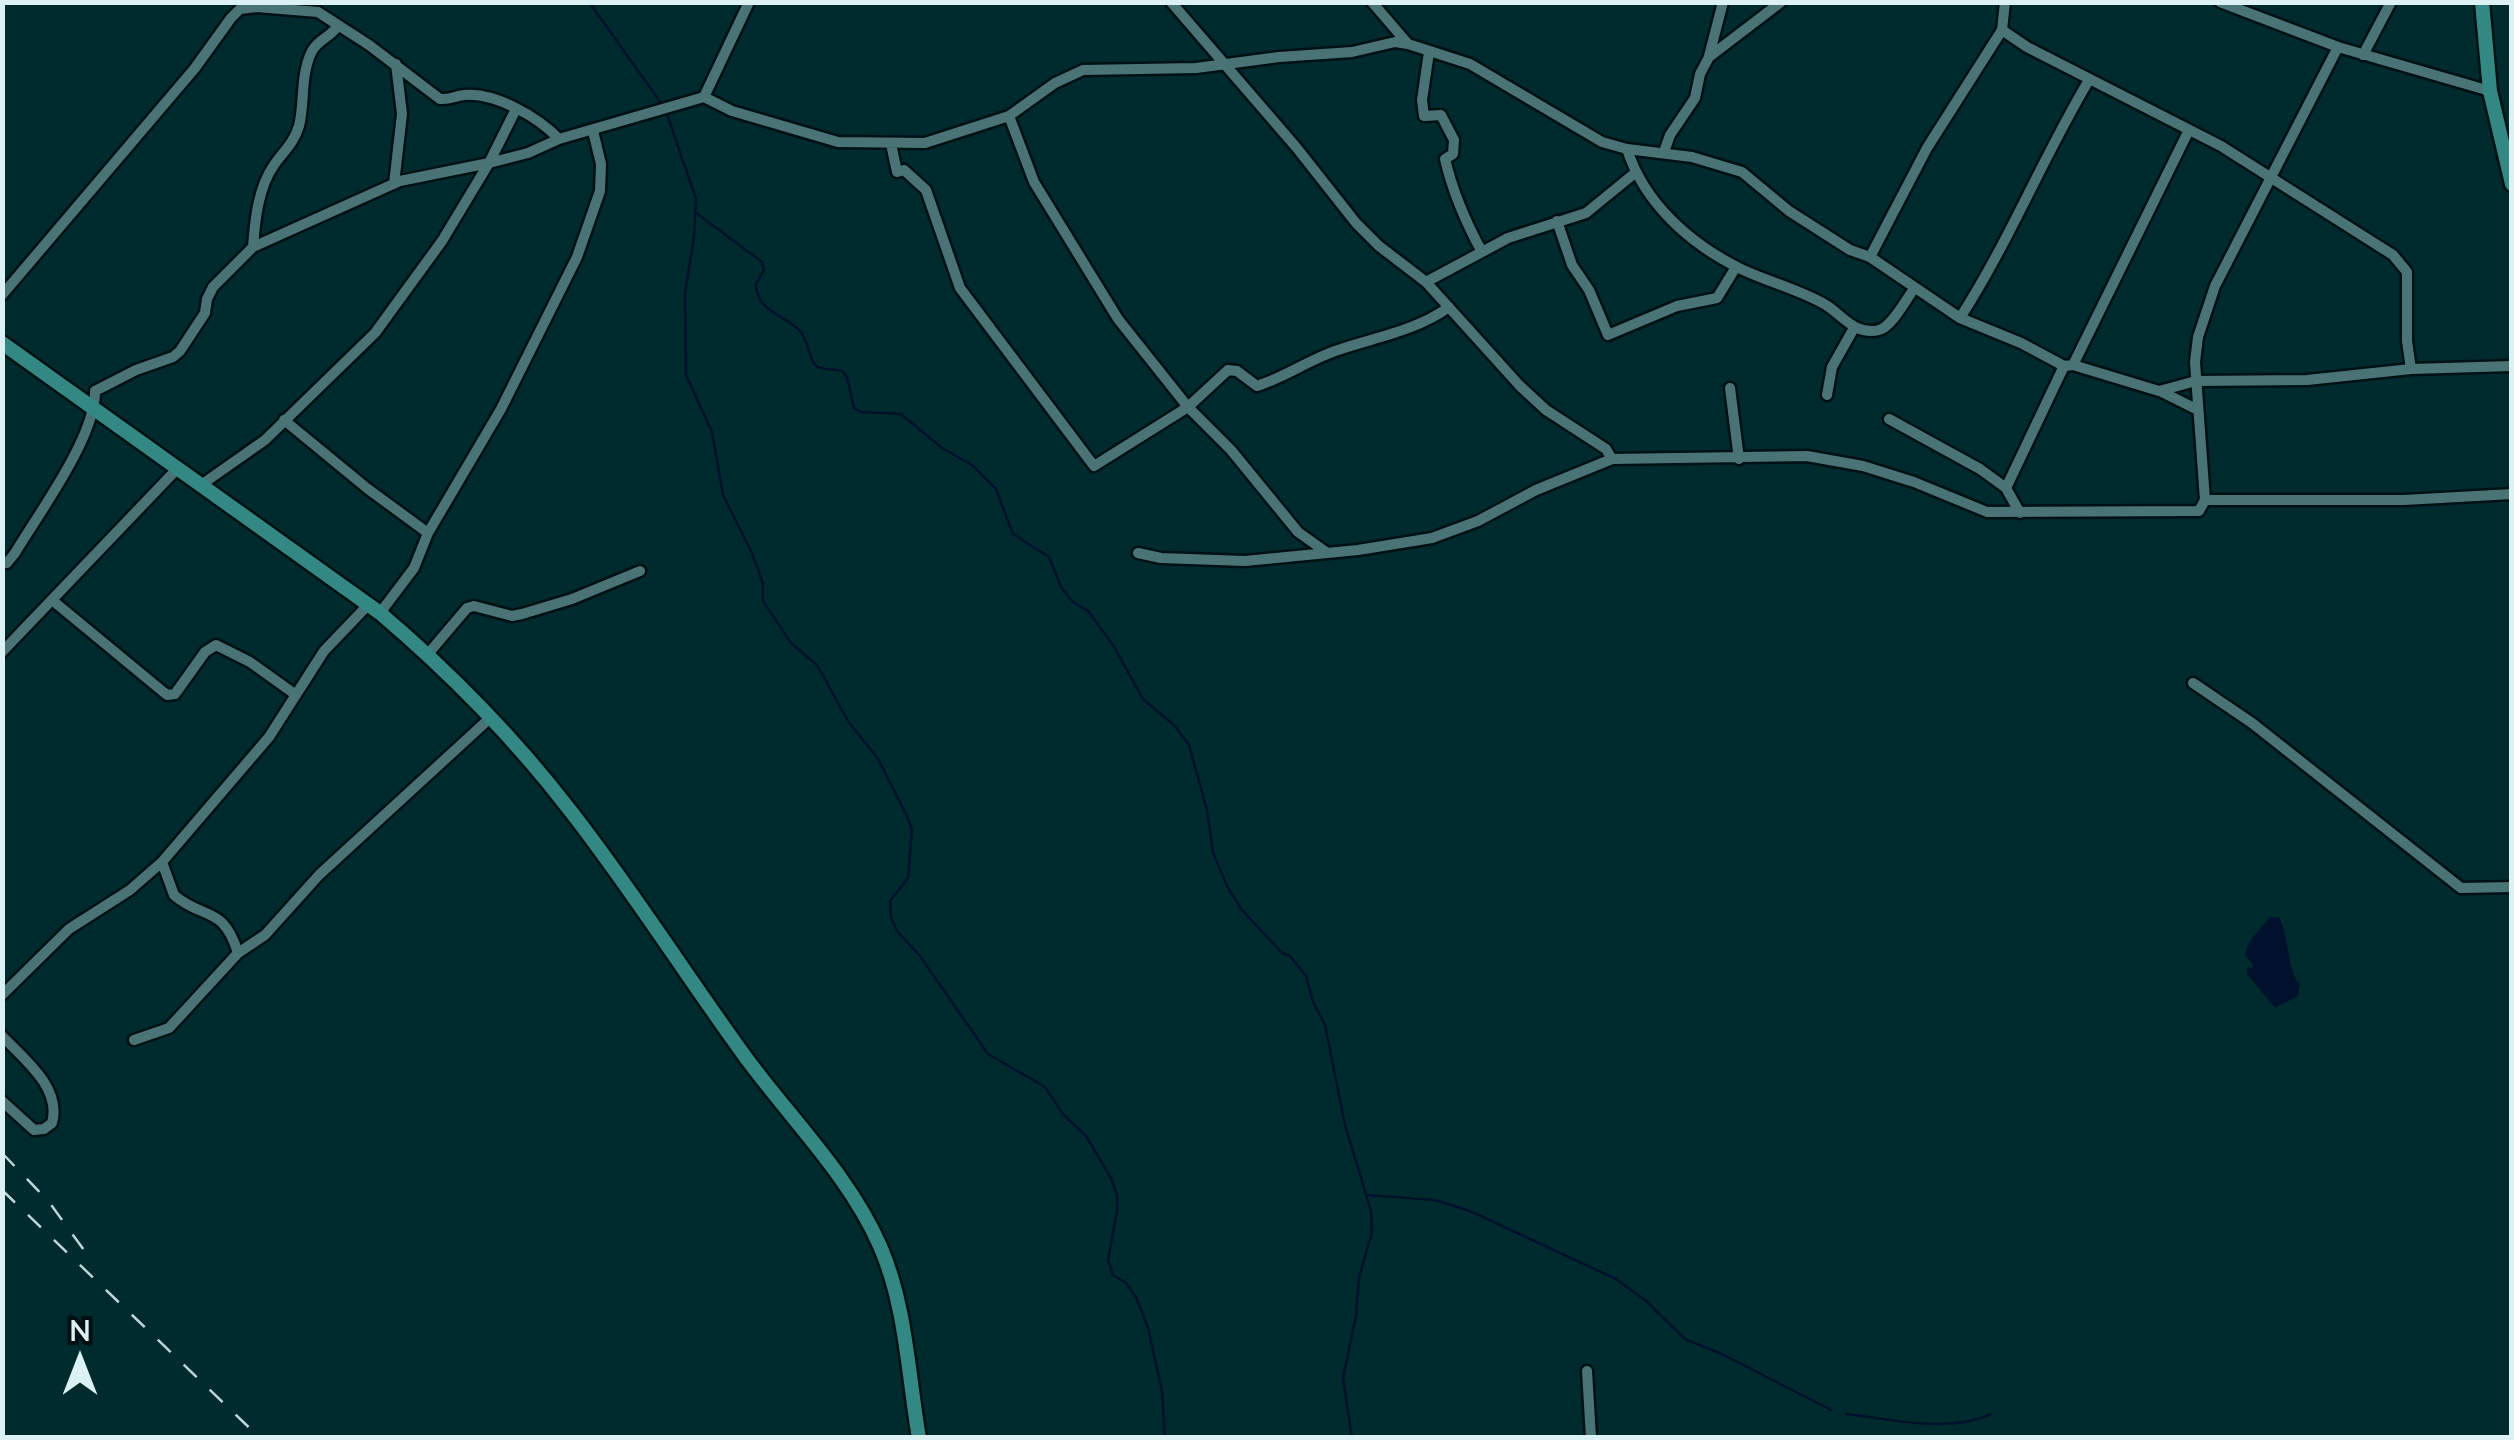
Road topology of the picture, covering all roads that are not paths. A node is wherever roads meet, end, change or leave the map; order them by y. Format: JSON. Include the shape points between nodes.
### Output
{"nodes":[{"id":1,"x":749,"y":2,"type":"edge"},
{"id":2,"x":1172,"y":2,"type":"edge"},
{"id":3,"x":1372,"y":2,"type":"edge"},
{"id":4,"x":1722,"y":2,"type":"edge"},
{"id":5,"x":1781,"y":2,"type":"edge"},
{"id":6,"x":2005,"y":2,"type":"edge"},
{"id":7,"x":2220,"y":2,"type":"edge"},
{"id":8,"x":2390,"y":2,"type":"edge"},
{"id":9,"x":2482,"y":2,"type":"edge"},
{"id":10,"x":259,"y":5,"type":"edge"},
{"id":11,"x":338,"y":25,"type":"junction"},
{"id":12,"x":2002,"y":30,"type":"junction"},
{"id":13,"x":1408,"y":44,"type":"junction"},
{"id":14,"x":2338,"y":47,"type":"junction"},
{"id":15,"x":1429,"y":52,"type":"junction"},
{"id":16,"x":2363,"y":55,"type":"junction"},
{"id":17,"x":1709,"y":57,"type":"junction"},
{"id":18,"x":1224,"y":62,"type":"junction"},
{"id":19,"x":396,"y":64,"type":"junction"},
{"id":20,"x":2089,"y":80,"type":"junction"},
{"id":21,"x":2490,"y":92,"type":"junction"},
{"id":22,"x":704,"y":97,"type":"junction"},
{"id":23,"x":516,"y":109,"type":"junction"},
{"id":24,"x":1009,"y":116,"type":"junction"},
{"id":25,"x":592,"y":131,"type":"junction"},
{"id":26,"x":2188,"y":132,"type":"junction"},
{"id":27,"x":559,"y":138,"type":"junction"},
{"id":28,"x":891,"y":144,"type":"junction"},
{"id":29,"x":1627,"y":149,"type":"junction"},
{"id":30,"x":1664,"y":152,"type":"junction"},
{"id":31,"x":489,"y":163,"type":"junction"},
{"id":32,"x":2509,"y":165,"type":"edge"},
{"id":33,"x":1634,"y":174,"type":"junction"},
{"id":34,"x":2270,"y":177,"type":"junction"},
{"id":35,"x":394,"y":184,"type":"junction"},
{"id":36,"x":2512,"y":184,"type":"edge"},
{"id":37,"x":1557,"y":222,"type":"junction"},
{"id":38,"x":253,"y":247,"type":"junction"},
{"id":39,"x":1482,"y":252,"type":"junction"},
{"id":40,"x":1870,"y":257,"type":"junction"},
{"id":41,"x":1736,"y":267,"type":"junction"},
{"id":42,"x":1426,"y":282,"type":"junction"},
{"id":43,"x":1914,"y":289,"type":"junction"},
{"id":44,"x":2,"y":296,"type":"edge"},
{"id":45,"x":1450,"y":306,"type":"junction"},
{"id":46,"x":1960,"y":318,"type":"junction"},
{"id":47,"x":1854,"y":328,"type":"junction"},
{"id":48,"x":2,"y":343,"type":"edge"},
{"id":49,"x":2068,"y":365,"type":"junction"},
{"id":50,"x":2512,"y":366,"type":"edge"},
{"id":51,"x":2411,"y":369,"type":"junction"},
{"id":52,"x":2196,"y":381,"type":"junction"},
{"id":53,"x":1730,"y":388,"type":"dead end"},
{"id":54,"x":2159,"y":391,"type":"junction"},
{"id":55,"x":1827,"y":395,"type":"dead end"},
{"id":56,"x":1188,"y":407,"type":"junction"},
{"id":57,"x":2198,"y":410,"type":"junction"},
{"id":58,"x":96,"y":412,"type":"junction"},
{"id":59,"x":1889,"y":419,"type":"dead end"},
{"id":60,"x":284,"y":420,"type":"junction"},
{"id":61,"x":1612,"y":459,"type":"junction"},
{"id":62,"x":1739,"y":459,"type":"junction"},
{"id":63,"x":177,"y":470,"type":"junction"},
{"id":64,"x":200,"y":485,"type":"junction"},
{"id":65,"x":2006,"y":488,"type":"junction"},
{"id":66,"x":2512,"y":494,"type":"edge"},
{"id":67,"x":2205,"y":500,"type":"junction"},
{"id":68,"x":2020,"y":513,"type":"junction"},
{"id":69,"x":428,"y":532,"type":"junction"},
{"id":70,"x":1138,"y":553,"type":"dead end"},
{"id":71,"x":1327,"y":553,"type":"junction"},
{"id":72,"x":2,"y":562,"type":"edge"},
{"id":73,"x":640,"y":571,"type":"dead end"},
{"id":74,"x":52,"y":600,"type":"junction"},
{"id":75,"x":374,"y":609,"type":"junction"},
{"id":76,"x":2,"y":652,"type":"edge"},
{"id":77,"x":428,"y":654,"type":"junction"},
{"id":78,"x":2193,"y":683,"type":"dead end"},
{"id":79,"x":296,"y":695,"type":"junction"},
{"id":80,"x":489,"y":719,"type":"junction"},
{"id":81,"x":162,"y":862,"type":"junction"},
{"id":82,"x":2512,"y":888,"type":"edge"},
{"id":83,"x":238,"y":953,"type":"junction"},
{"id":84,"x":2,"y":994,"type":"edge"},
{"id":85,"x":2,"y":1036,"type":"edge"},
{"id":86,"x":134,"y":1040,"type":"dead end"},
{"id":87,"x":2,"y":1101,"type":"edge"},
{"id":88,"x":1586,"y":1371,"type":"dead end"},
{"id":89,"x":919,"y":1438,"type":"edge"},
{"id":90,"x":1591,"y":1438,"type":"edge"}],
"edges":[{"from":1,"to":22,"type":"street"},
{"from":2,"to":18,"type":"street"},
{"from":3,"to":13,"type":"street"},
{"from":4,"to":17,"type":"street"},
{"from":5,"to":17,"type":"street"},
{"from":6,"to":12,"type":"street"},
{"from":7,"to":14,"type":"street"},
{"from":8,"to":16,"type":"street"},
{"from":9,"to":21,"type":"street"},
{"from":10,"to":11,"type":"street","via":[[318,12]]},
{"from":10,"to":44,"type":"street","via":[[231,18]]},
{"from":11,"to":19,"type":"street"},
{"from":11,"to":38,"type":"street","via":[[310,55],[298,127],[266,184]]},
{"from":12,"to":20,"type":"street"},
{"from":12,"to":40,"type":"street","via":[[1927,148]]},
{"from":13,"to":15,"type":"street"},
{"from":13,"to":18,"type":"street"},
{"from":14,"to":16,"type":"street"},
{"from":14,"to":34,"type":"street"},
{"from":15,"to":29,"type":"street","via":[[1470,64],[1577,129]]},
{"from":15,"to":39,"type":"street","via":[[1424,116],[1441,115],[1450,130],[1454,148],[1445,159],[1452,190]]},
{"from":16,"to":21,"type":"street"},
{"from":17,"to":30,"type":"street"},
{"from":18,"to":24,"type":"street","via":[[1083,70]]},
{"from":18,"to":42,"type":"street","via":[[1356,223]]},
{"from":19,"to":23,"type":"street","via":[[440,99],[466,94]]},
{"from":19,"to":35,"type":"street","via":[[402,114]]},
{"from":20,"to":26,"type":"street"},
{"from":20,"to":46,"type":"street"},
{"from":21,"to":32,"type":"street"},
{"from":22,"to":25,"type":"street"},
{"from":22,"to":28,"type":"street","via":[[838,142]]},
{"from":23,"to":27,"type":"street"},
{"from":23,"to":31,"type":"street"},
{"from":24,"to":28,"type":"street","via":[[925,144]]},
{"from":24,"to":56,"type":"street","via":[[1050,212],[1118,319]]},
{"from":25,"to":27,"type":"street"},
{"from":25,"to":69,"type":"street","via":[[600,191],[577,258],[501,409]]},
{"from":26,"to":34,"type":"street"},
{"from":26,"to":49,"type":"street"},
{"from":27,"to":31,"type":"street"},
{"from":28,"to":56,"type":"street","via":[[897,172],[904,170],[926,190],[960,288],[1094,466]]},
{"from":29,"to":30,"type":"street"},
{"from":29,"to":33,"type":"street"},
{"from":30,"to":40,"type":"street","via":[[1742,172],[1789,211]]},
{"from":31,"to":35,"type":"street"},
{"from":31,"to":60,"type":"street","via":[[375,333]]},
{"from":32,"to":36,"type":"street"},
{"from":33,"to":37,"type":"street","via":[[1586,213]]},
{"from":33,"to":41,"type":"street","via":[[1670,221]]},
{"from":34,"to":51,"type":"street","via":[[2404,264]]},
{"from":34,"to":52,"type":"street","via":[[2211,298],[2198,338]]},
{"from":35,"to":38,"type":"street"},
{"from":37,"to":39,"type":"street"},
{"from":37,"to":41,"type":"street","via":[[1608,335],[1677,306],[1717,298]]},
{"from":38,"to":58,"type":"street","via":[[213,288],[206,314],[174,358],[96,391]]},
{"from":39,"to":42,"type":"street"},
{"from":40,"to":43,"type":"street"},
{"from":41,"to":47,"type":"street","via":[[1828,306]]},
{"from":42,"to":45,"type":"street"},
{"from":43,"to":46,"type":"street"},
{"from":43,"to":47,"type":"street","via":[[1880,330]]},
{"from":45,"to":56,"type":"street","via":[[1398,333],[1335,351],[1257,386],[1228,370]]},
{"from":45,"to":61,"type":"street","via":[[1520,386]]},
{"from":46,"to":49,"type":"street"},
{"from":47,"to":55,"type":"street","via":[[1832,368]]},
{"from":48,"to":58,"type":"street"},
{"from":49,"to":54,"type":"street"},
{"from":49,"to":65,"type":"street"},
{"from":50,"to":51,"type":"street"},
{"from":51,"to":52,"type":"street","via":[[2307,380]]},
{"from":52,"to":54,"type":"street"},
{"from":52,"to":57,"type":"street"},
{"from":53,"to":62,"type":"street"},
{"from":54,"to":57,"type":"street"},
{"from":56,"to":71,"type":"street","via":[[1298,532]]},
{"from":57,"to":67,"type":"street"},
{"from":58,"to":63,"type":"street"},
{"from":58,"to":72,"type":"street","via":[[31,527]]},
{"from":59,"to":65,"type":"street"},
{"from":60,"to":64,"type":"street"},
{"from":60,"to":69,"type":"street"},
{"from":61,"to":62,"type":"street"},
{"from":61,"to":71,"type":"street","via":[[1455,531]]},
{"from":62,"to":68,"type":"street","via":[[1807,456],[1864,466],[1987,512]]},
{"from":63,"to":64,"type":"street"},
{"from":63,"to":74,"type":"street"},
{"from":64,"to":75,"type":"street"},
{"from":65,"to":68,"type":"street"},
{"from":66,"to":67,"type":"street"},
{"from":67,"to":68,"type":"street","via":[[2200,511]]},
{"from":69,"to":75,"type":"street","via":[[414,568]]},
{"from":70,"to":71,"type":"street","via":[[1245,561]]},
{"from":73,"to":77,"type":"street","via":[[512,616],[467,608]]},
{"from":74,"to":76,"type":"street"},
{"from":74,"to":79,"type":"street","via":[[167,695],[216,645]]},
{"from":75,"to":77,"type":"street"},
{"from":75,"to":79,"type":"street","via":[[324,651]]},
{"from":77,"to":80,"type":"street"},
{"from":78,"to":82,"type":"street","via":[[2461,888]]},
{"from":79,"to":81,"type":"street","via":[[269,737]]},
{"from":80,"to":83,"type":"street"},
{"from":80,"to":89,"type":"street","via":[[568,808],[860,1208],[897,1295]]},
{"from":81,"to":83,"type":"street","via":[[174,895],[216,916]]},
{"from":81,"to":84,"type":"street","via":[[69,929]]},
{"from":83,"to":86,"type":"street","via":[[169,1028]]},
{"from":85,"to":87,"type":"street","via":[[54,1099],[52,1123],[34,1130]]},
{"from":88,"to":90,"type":"street"}]}
